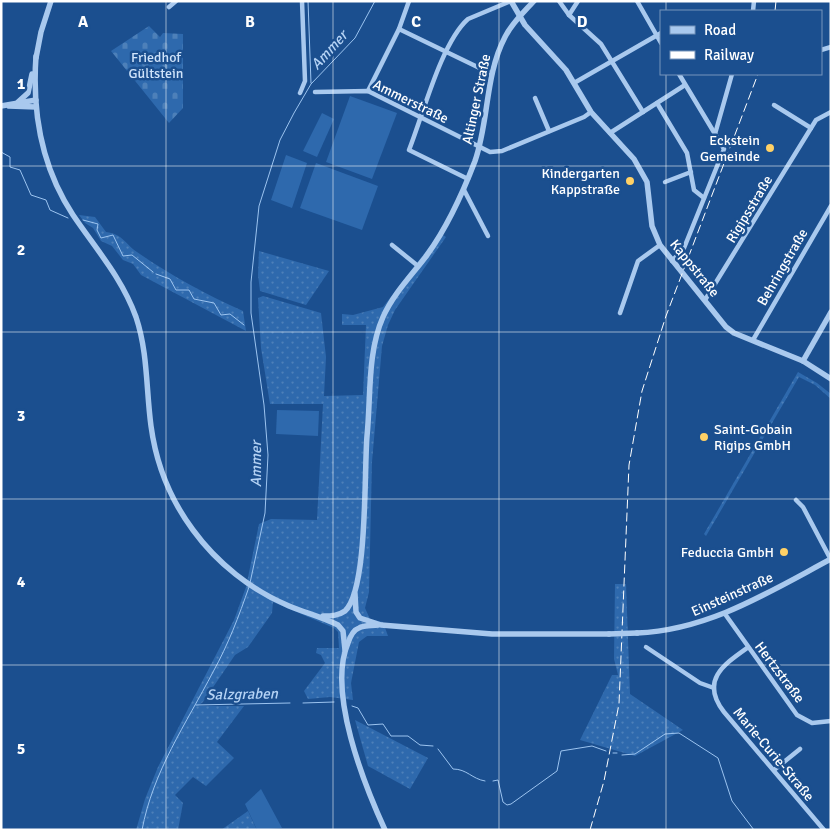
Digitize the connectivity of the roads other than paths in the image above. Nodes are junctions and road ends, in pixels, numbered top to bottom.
1 (51, 1) edge
2 (176, 1) edge
3 (302, 1) edge
4 (409, 1) edge
5 (511, 1) edge
6 (534, 1) edge
7 (559, 1) edge
8 (578, 1) edge
9 (637, 1) edge
10 (169, 7) dead end
11 (569, 15) junction
12 (520, 18) junction
13 (399, 29) junction
14 (658, 33) edge
15 (445, 52) junction
16 (36, 56) junction
17 (612, 60) junction
18 (492, 74) junction
19 (680, 75) edge
20 (732, 75) edge
21 (574, 83) junction
22 (685, 85) junction
23 (368, 91) junction
24 (315, 92) dead end
25 (300, 93) dead end
26 (535, 98) dead end
27 (36, 100) junction
28 (18, 102) junction
29 (657, 103) junction
30 (774, 105) dead end
31 (3, 106) edge
32 (36, 108) junction
33 (591, 112) junction
34 (643, 112) junction
35 (831, 112) edge
36 (422, 118) junction
37 (811, 128) junction
38 (549, 131) junction
39 (610, 133) junction
40 (716, 134) junction
41 (479, 147) junction
42 (691, 172) junction
43 (468, 179) junction
44 (665, 182) dead end
45 (464, 190) junction
46 (704, 198) junction
47 (831, 206) edge
48 (488, 236) dead end
49 (660, 245) junction
50 (392, 246) dead end
51 (672, 261) junction
52 (418, 266) junction
53 (704, 300) junction
54 (620, 312) dead end
55 (831, 312) edge
56 (753, 340) junction
57 (802, 361) junction
58 (831, 379) edge
59 (796, 500) dead end
60 (831, 560) edge
61 (355, 591) junction
62 (345, 610) junction
63 (356, 612) junction
64 (725, 614) junction
65 (340, 615) junction
66 (321, 616) junction
67 (360, 618) junction
68 (338, 625) junction
69 (381, 625) junction
70 (356, 630) junction
71 (343, 631) junction
72 (646, 647) dead end
73 (747, 648) junction
74 (345, 650) junction
75 (714, 688) junction
76 (831, 721) edge
77 (800, 749) dead end
78 (774, 770) junction
79 (385, 830) edge
80 (824, 830) edge

1 - 16 street
2 - 10 street
3 - 25 street
4 - 13 street
5 - 12 street, Kappstraße
5 - 15 street
6 - 12 street, Altinger Straße
7 - 11 street
8 - 11 street
9 - 14 street
11 - 17 street
12 - 18 street, Altinger Straße
12 - 21 street, Kappstraße
13 - 15 street
13 - 23 street
14 - 17 street
15 - 18 street
15 - 36 street
16 - 27 street
16 - 28 street
17 - 21 street
17 - 34 street
18 - 41 street, Altinger Straße
19 - 22 street
20 - 40 street
21 - 33 street, Kappstraße
22 - 29 street
22 - 40 street
23 - 24 street, Ammerstraße
23 - 36 street, Ammerstraße
26 - 38 street
27 - 28 street
27 - 32 street
28 - 31 street
29 - 34 street
29 - 42 street
30 - 37 street
31 - 32 street
32 - 66 street
33 - 38 street, Ammerstraße
33 - 39 street, Kappstraße
34 - 39 street
35 - 37 street, Rigipsstraße
36 - 41 street, Ammerstraße
36 - 43 street
37 - 53 street, Rigipsstraße
38 - 41 street, Ammerstraße
39 - 49 street, Kappstraße
40 - 46 street
41 - 43 street, Altinger Straße
42 - 44 street
42 - 46 street
43 - 45 street, Altinger Straße
45 - 48 street
45 - 52 street, Altinger Straße
46 - 51 street
47 - 56 street, Behringstraße
49 - 51 street, Kappstraße
49 - 54 street
50 - 52 street
51 - 53 street, Kappstraße
52 - 61 street, Altinger Straße
53 - 56 street, Kappstraße
55 - 57 street
56 - 57 street, Kappstraße
57 - 58 street, Kappstraße
59 - 60 street
60 - 64 street, Einsteinstraße
61 - 62 street
61 - 63 street
62 - 63 street
62 - 65 street
63 - 67 street
64 - 69 street, Einsteinstraße, bridge
64 - 73 street, Hertzstraße
65 - 66 street
65 - 68 street
66 - 68 street
67 - 69 street
67 - 70 street
68 - 71 street
69 - 70 street
70 - 71 street
70 - 74 street
71 - 74 street
72 - 75 street
73 - 75 street
73 - 76 street, Hertzstraße
74 - 79 street
75 - 78 street, Marie-Curie-Straße
77 - 78 street
78 - 80 street, Marie-Curie-Straße

